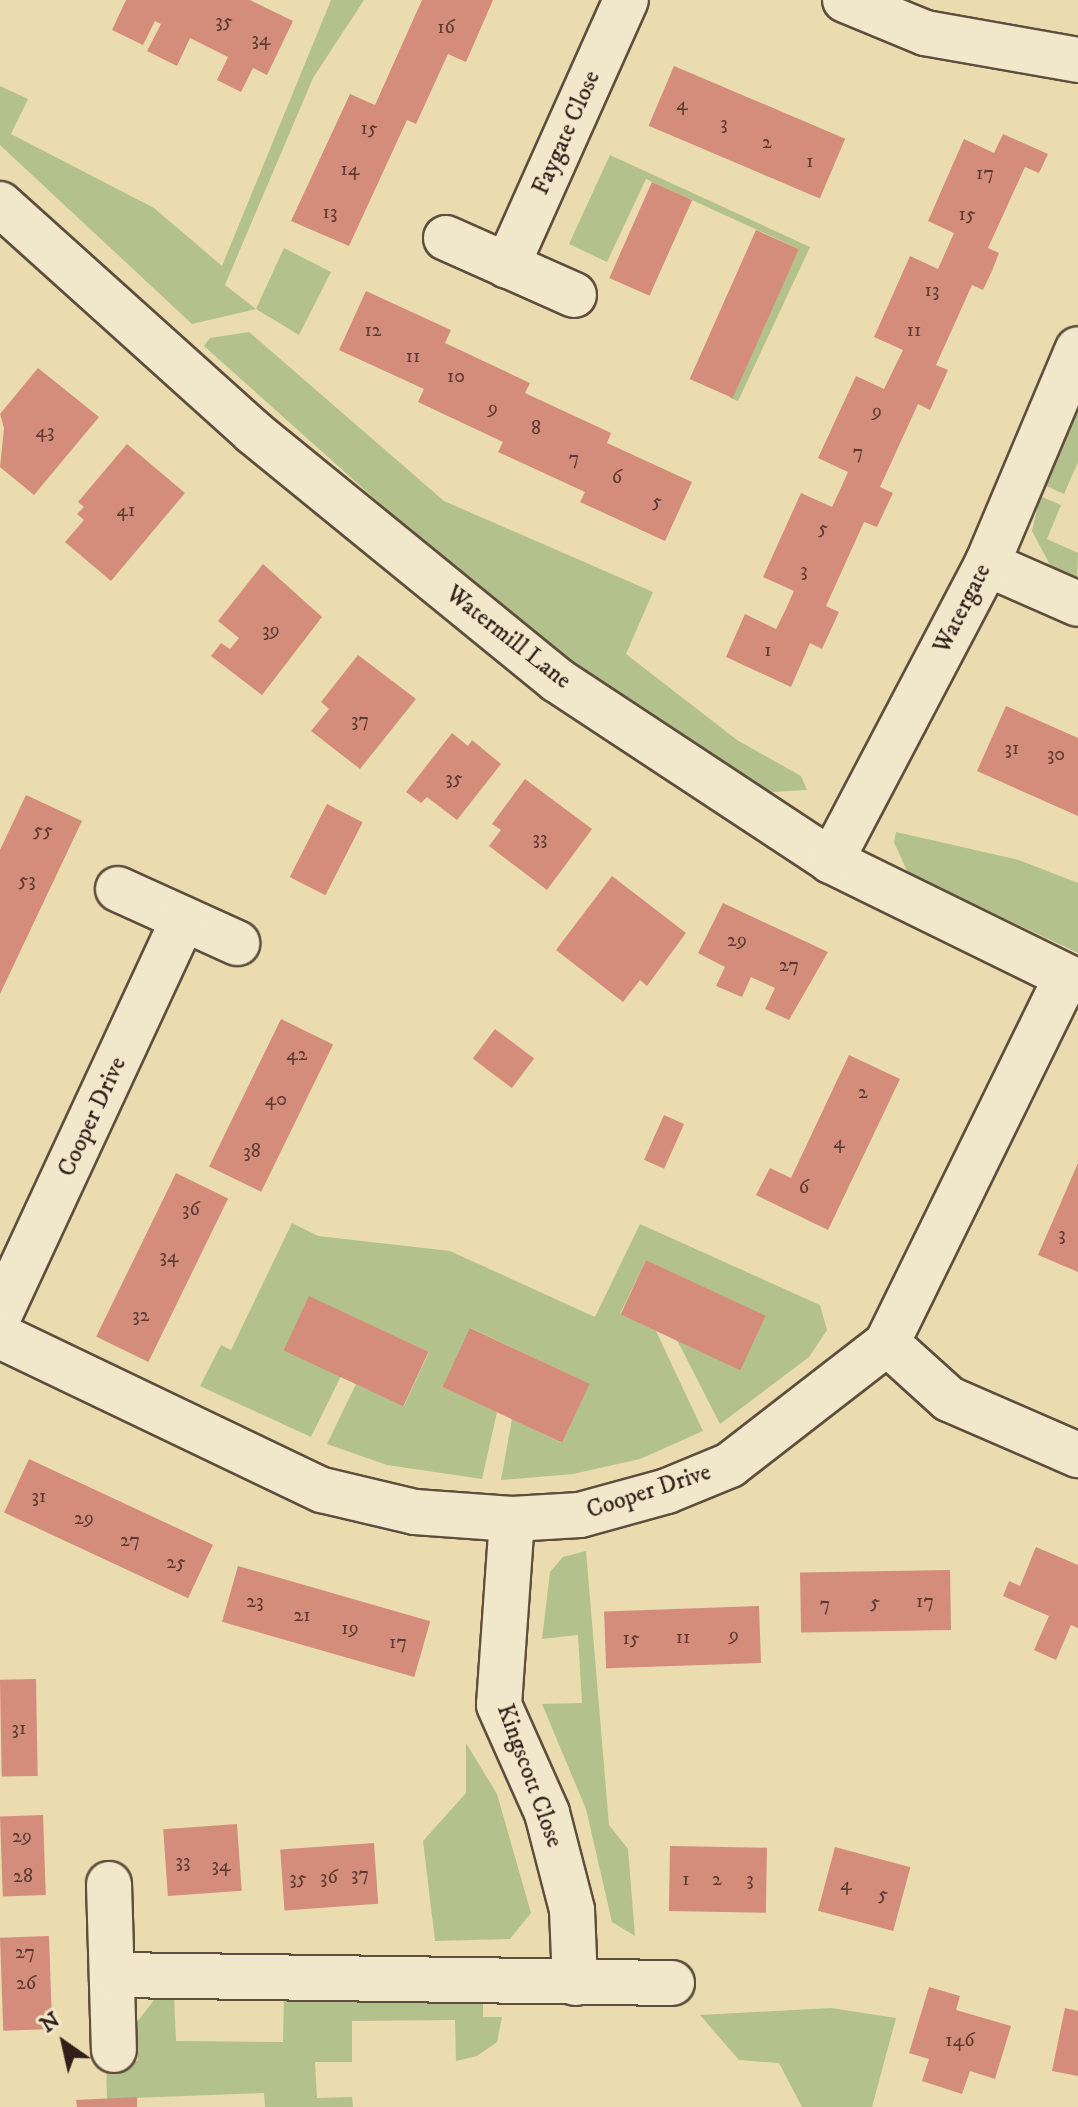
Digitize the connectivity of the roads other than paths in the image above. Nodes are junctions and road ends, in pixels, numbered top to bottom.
1 (626, 0) edge
2 (845, 0) edge
3 (1078, 60) edge
4 (0, 204) edge
5 (446, 238) dead end
6 (507, 266) junction
7 (574, 295) dead end
8 (1078, 349) edge
9 (987, 564) junction
10 (1078, 604) edge
11 (831, 861) junction
12 (118, 889) dead end
13 (183, 919) junction
14 (237, 943) dead end
15 (1072, 980) edge
16 (0, 1314) edge
17 (0, 1336) edge
18 (887, 1343) junction
19 (1078, 1455) edge
20 (512, 1519) junction
21 (109, 1884) dead end
22 (114, 1975) junction
23 (575, 1983) junction
24 (672, 1983) dead end
25 (114, 2050) dead end

1 - 6 street, Faygate Close
2 - 3 street
4 - 11 street, Watermill Lane
5 - 6 street
6 - 7 street
8 - 9 street, Watergate
9 - 10 street
9 - 11 street, Watergate
11 - 15 street, Watermill Lane
12 - 13 street
13 - 14 street
13 - 16 street, Cooper Drive
15 - 18 street, Cooper Drive
17 - 20 street, Cooper Drive
18 - 19 street
18 - 20 street, Cooper Drive
20 - 23 street, Kingscott Close
21 - 22 street
22 - 23 street
22 - 25 street
23 - 24 street

